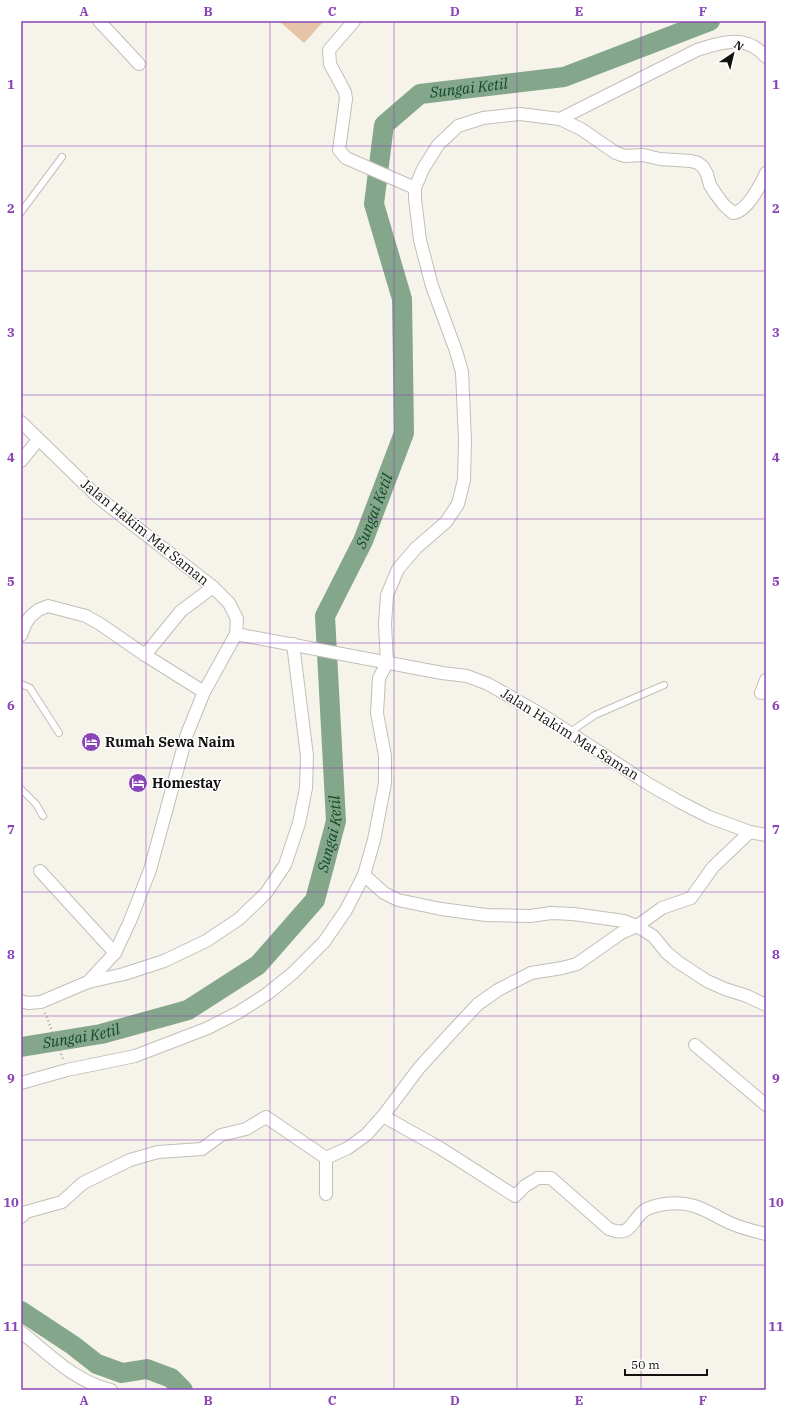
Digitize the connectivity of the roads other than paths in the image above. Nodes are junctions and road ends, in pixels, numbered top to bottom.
1 (99, 21) edge
2 (347, 23) edge
3 (766, 57) edge
4 (139, 64) dead end
5 (560, 119) junction
6 (62, 157) dead end
7 (766, 173) edge
8 (409, 186) junction
9 (21, 212) edge
10 (21, 422) edge
11 (38, 440) junction
12 (21, 460) edge
13 (213, 587) junction
14 (21, 634) edge
15 (236, 634) junction
16 (293, 644) junction
17 (145, 655) junction
18 (387, 662) junction
19 (766, 680) edge
20 (21, 684) edge
21 (664, 685) dead end
22 (204, 692) junction
23 (761, 693) dead end
24 (570, 732) junction
25 (59, 733) dead end
26 (21, 789) edge
27 (43, 816) dead end
28 (750, 832) junction
29 (766, 835) edge
30 (40, 871) dead end
31 (364, 875) junction
32 (637, 926) junction
33 (115, 953) junction
34 (88, 982) junction
35 (21, 1001) edge
36 (766, 1006) edge
37 (695, 1045) dead end
38 (21, 1083) edge
39 (766, 1105) edge
40 (383, 1116) junction
41 (326, 1158) junction
42 (326, 1194) dead end
43 (21, 1216) edge
44 (766, 1234) edge
45 (21, 1332) edge
46 (111, 1390) edge

1 - 4 street
2 - 8 street
3 - 5 street
5 - 7 street
5 - 8 street
6 - 9 lane
8 - 18 street
10 - 11 street, Jalan Hakim Mat Saman
11 - 12 street
11 - 13 street, Jalan Hakim Mat Saman
13 - 15 street, Jalan Hakim Mat Saman
13 - 17 street
14 - 17 street
15 - 16 street, Jalan Hakim Mat Saman
15 - 22 street
16 - 18 street, Jalan Hakim Mat Saman
16 - 34 street
17 - 22 street
18 - 24 street, Jalan Hakim Mat Saman
18 - 31 street
19 - 23 street
20 - 25 lane
21 - 24 lane
22 - 33 street
24 - 28 street, Jalan Hakim Mat Saman
26 - 27 lane
28 - 29 street, Jalan Hakim Mat Saman
28 - 32 street
30 - 33 street
31 - 32 street
31 - 38 street
32 - 36 street
32 - 40 street
33 - 34 street
34 - 35 street
37 - 39 street
40 - 41 street
40 - 44 street
41 - 42 street
41 - 43 street
45 - 46 street

